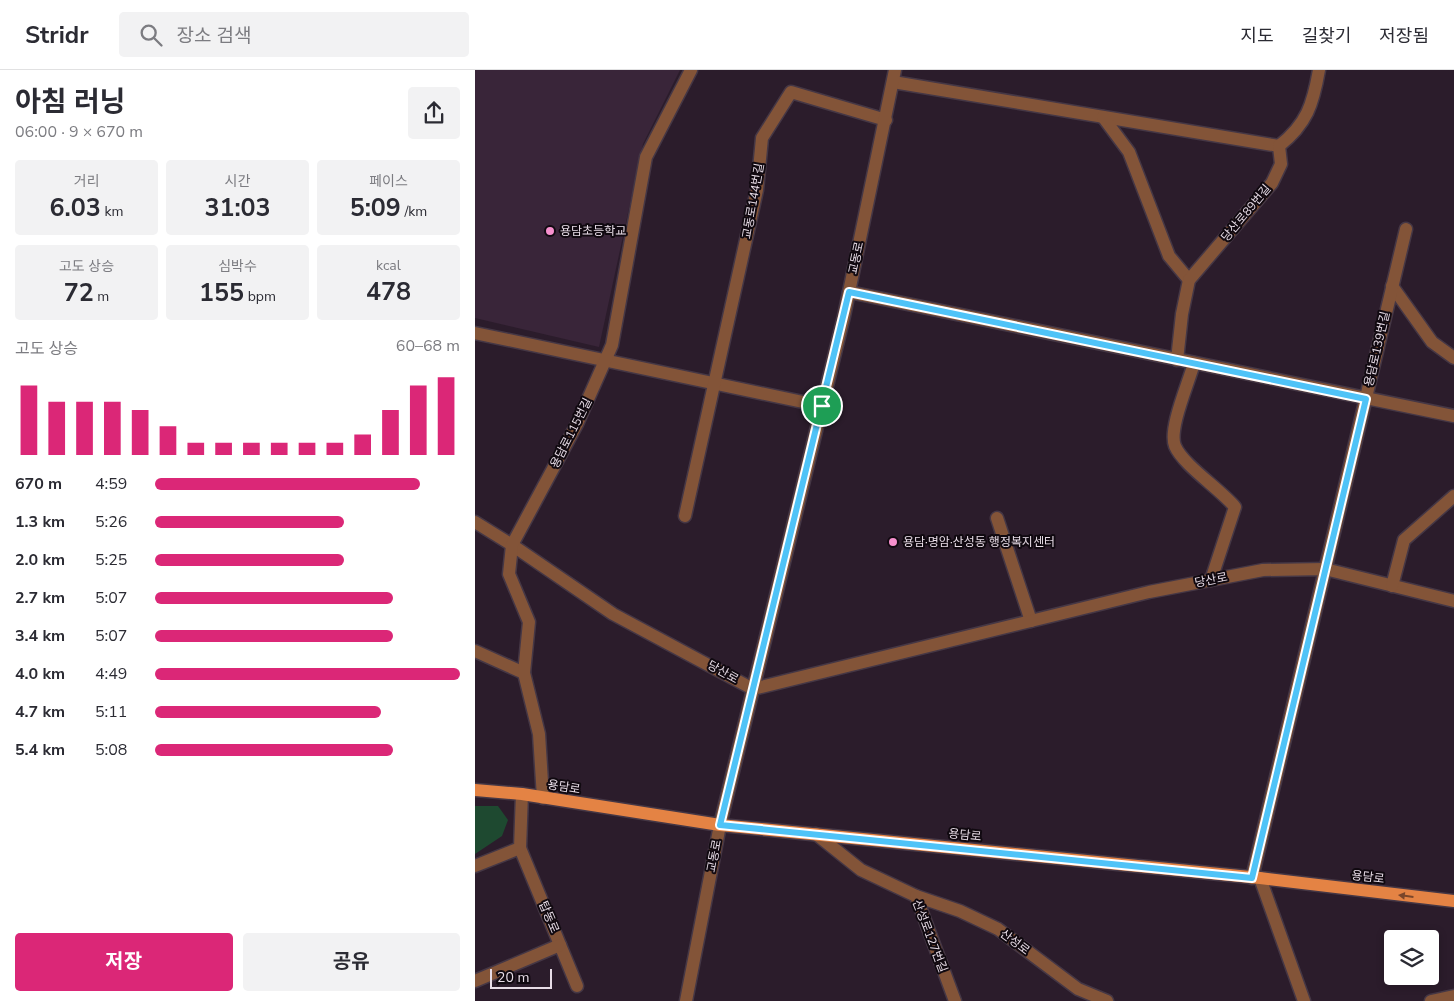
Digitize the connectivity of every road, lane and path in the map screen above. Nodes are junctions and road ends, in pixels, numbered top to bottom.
1 (691, 70) edge
2 (1319, 70) edge
3 (894, 76) edge
4 (1103, 117) junction
5 (886, 120) junction
6 (1279, 146) junction
7 (1406, 229) dead end
8 (1189, 280) junction
9 (1392, 286) junction
10 (849, 292) junction
11 (475, 333) edge
12 (1454, 358) edge
13 (1177, 360) junction
14 (605, 361) junction
15 (1194, 364) junction
16 (713, 383) junction
17 (1366, 399) junction
18 (822, 406) junction
19 (1454, 416) edge
20 (1454, 496) edge
21 (685, 516) dead end
22 (997, 518) dead end
23 (475, 522) edge
24 (512, 544) junction
25 (1325, 569) junction
26 (1211, 580) junction
27 (1392, 586) junction
28 (1454, 601) edge
29 (1031, 621) junction
30 (475, 651) edge
31 (524, 673) junction
32 (753, 689) junction
33 (475, 790) edge
34 (522, 794) junction
35 (543, 798) junction
36 (720, 825) junction
37 (816, 834) junction
38 (520, 848) junction
39 (475, 866) edge
40 (1256, 878) junction
41 (916, 896) junction
42 (1454, 902) edge
43 (560, 945) junction
44 (475, 982) edge
45 (577, 986) dead end
46 (1454, 996) edge
47 (686, 1001) edge
48 (955, 1001) edge
49 (1107, 1001) edge
50 (1305, 1001) edge
51 (1431, 1001) edge

1 - 14 street, 용담로115번길
2 - 6 street
3 - 4 street
3 - 5 street, 교동로
4 - 6 street
4 - 8 street
5 - 10 street, 교동로
5 - 16 street, 교동로144번길
6 - 8 street, 당산로89번길
7 - 9 street, 용담로139번길
8 - 13 street, 당산로89번길
9 - 12 street
9 - 17 street, 용담로139번길
10 - 13 street
10 - 18 street, 교동로
11 - 14 street
13 - 15 street
14 - 16 street
14 - 24 street, 용담로115번길
15 - 17 street
15 - 26 street
16 - 18 street
16 - 21 street, 교동로144번길
17 - 19 street
17 - 25 street, 용담로139번길
18 - 32 street, 교동로
20 - 27 street
22 - 29 street
23 - 24 street, 당산로
24 - 31 street, 용담로115번길
24 - 32 street, 당산로
25 - 26 street, 당산로
25 - 27 street, 당산로
25 - 40 street, 용담로139번길
26 - 29 street, 당산로
27 - 28 street, 당산로
29 - 32 street, 당산로
30 - 31 street
31 - 35 street, 용담로115번길
32 - 36 street, 교동로
33 - 34 main road, 용담로
34 - 35 main road, 용담로
34 - 38 street, 탑동로
35 - 36 main road, 용담로
36 - 37 main road, 용담로
36 - 47 street, 교동로
37 - 40 main road, 용담로
37 - 41 street, 산성로127번길
38 - 39 street
38 - 43 street, 탑동로
42 -> 40 main road, 용담로
40 - 50 street
41 - 48 street, 산성로127번길
41 - 49 street, 산성로
43 - 44 street
43 - 45 street, 탑동로
46 - 51 street

